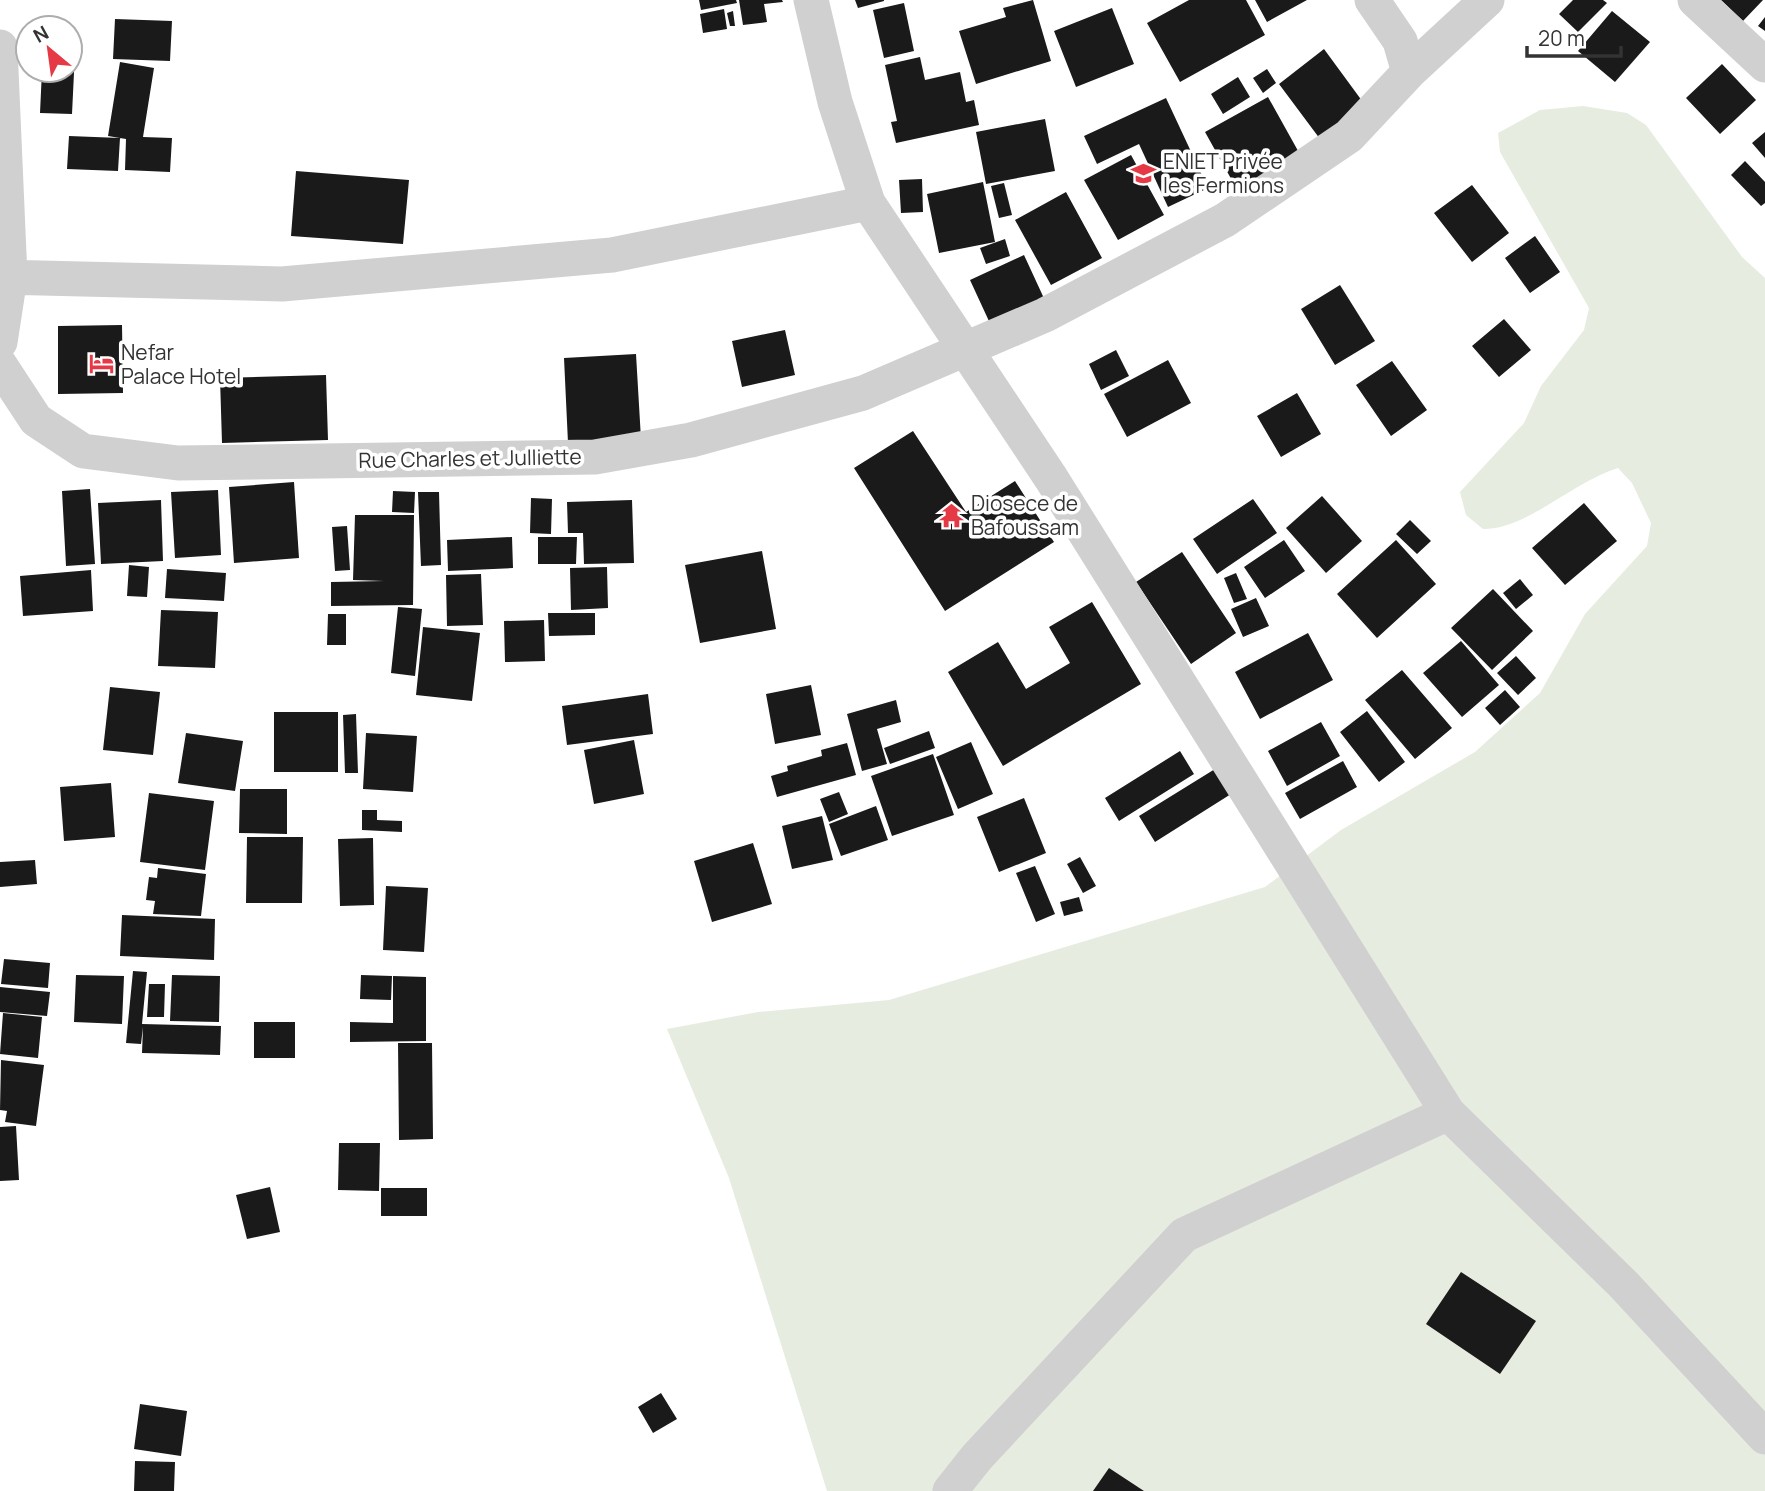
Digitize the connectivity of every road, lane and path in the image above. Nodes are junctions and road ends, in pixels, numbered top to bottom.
1 (811, 0) edge
2 (1372, 0) edge
3 (1487, 0) edge
4 (1695, 0) edge
5 (0, 47) edge
6 (1765, 65) edge
7 (1409, 72) junction
8 (868, 203) junction
9 (5, 277) edge
10 (0, 342) edge
11 (965, 351) junction
12 (0, 365) edge
13 (1448, 1113) junction
14 (1765, 1437) edge
15 (950, 1491) edge

1 - 8 street
2 - 7 street
3 - 7 street, Rue Charles et Julliette
4 - 6 street
5 - 9 street
7 - 11 street, Rue Charles et Julliette
8 - 9 street
8 - 11 street
9 - 10 street
11 - 12 street, Rue Charles et Julliette
11 - 13 street
13 - 14 street
13 - 15 street

